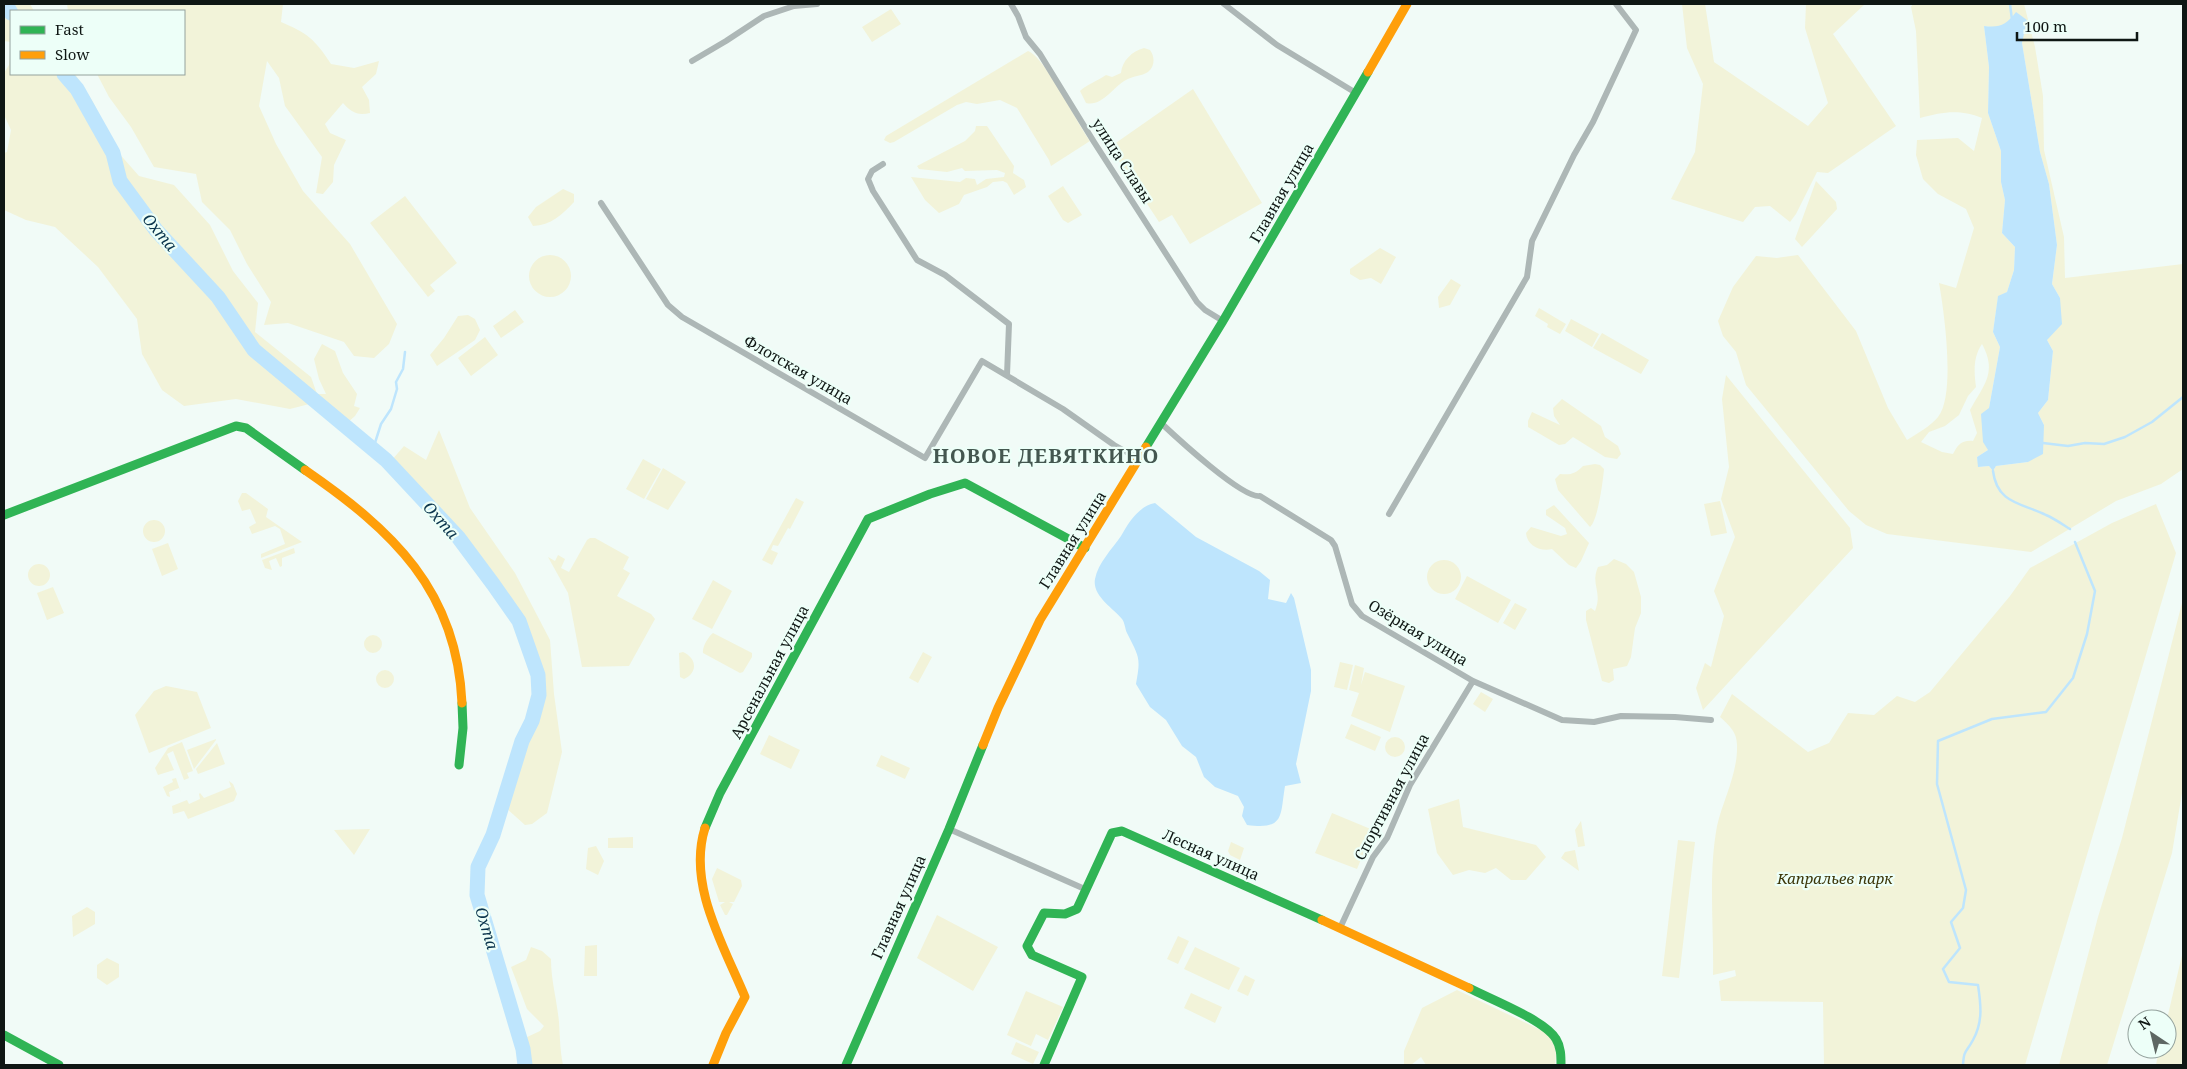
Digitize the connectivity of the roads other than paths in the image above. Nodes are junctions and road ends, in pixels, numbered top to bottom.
1 (817, 4) edge
2 (1011, 4) edge
3 (1224, 4) edge
4 (1407, 4) edge
5 (1616, 4) edge
6 (692, 61) dead end
7 (1356, 93) junction
8 (883, 164) dead end
9 (600, 203) dead end
10 (1223, 321) junction
11 (1007, 375) junction
12 (1161, 423) junction
13 (1139, 459) junction
14 (1389, 514) dead end
15 (4, 515) edge
16 (1085, 548) junction
17 (1473, 680) junction
18 (1711, 720) dead end
19 (459, 765) dead end
20 (949, 828) junction
21 (1087, 890) junction
22 (1340, 928) junction
23 (4, 1035) edge
24 (60, 1065) edge
25 (713, 1065) edge
26 (846, 1065) edge
27 (1044, 1065) edge
28 (1561, 1065) edge

1 - 6 street
2 - 10 street, улица Славы
3 - 7 street
4 - 7 street, Главная улица
5 - 14 street
7 - 10 street, Главная улица
8 - 11 street
9 - 11 street, Флотская улица
10 - 12 street, Главная улица
11 - 13 street
12 - 13 street, Главная улица
12 - 17 street, Озёрная улица
13 - 16 street, Главная улица
15 - 19 street
16 - 20 street, Главная улица
16 - 25 street, Арсенальная улица
17 - 18 street, Озёрная улица
17 - 22 street, Спортивная улица
20 - 21 street
20 - 26 street, Главная улица
21 - 22 street, Лесная улица
21 - 27 street, Лесная улица
22 - 28 street, Лесная улица
23 - 24 street

